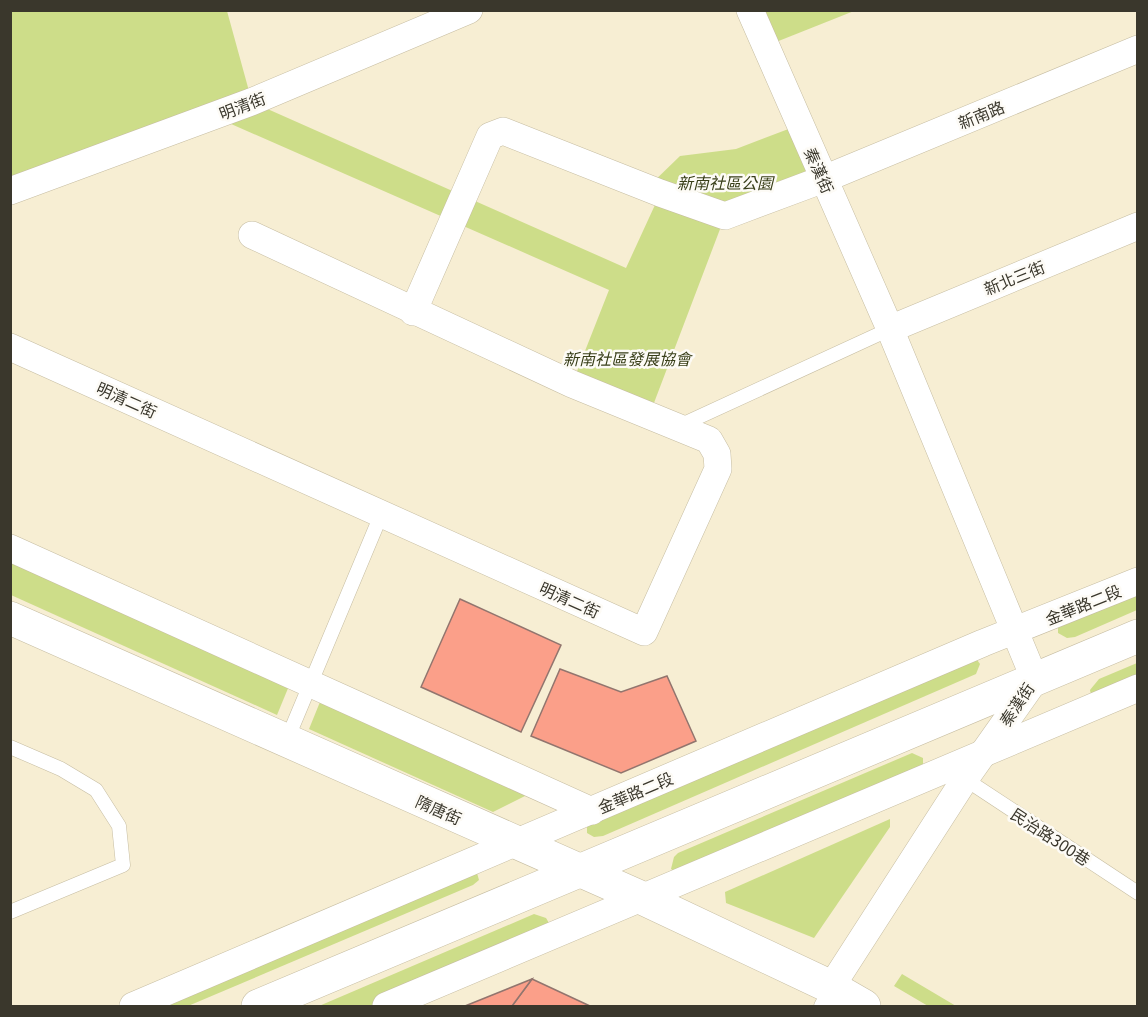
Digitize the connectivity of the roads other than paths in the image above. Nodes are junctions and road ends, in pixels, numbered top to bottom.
1 (469, 10) edge
2 (750, 10) edge
3 (1137, 49) edge
4 (824, 178) junction
5 (10, 191) edge
6 (1137, 226) edge
7 (252, 235) dead end
8 (413, 312) junction
9 (890, 329) junction
10 (10, 346) edge
11 (677, 427) junction
12 (381, 515) junction
13 (10, 548) edge
14 (1137, 581) edge
15 (10, 618) edge
16 (1016, 630) junction
17 (1137, 636) edge
18 (1035, 680) junction
19 (311, 682) junction
20 (1137, 688) edge
21 (286, 742) junction
22 (10, 747) edge
23 (982, 753) junction
24 (965, 778) junction
25 (592, 810) junction
26 (518, 843) junction
27 (580, 871) junction
28 (1137, 893) edge
29 (640, 897) junction
30 (10, 912) edge
31 (826, 997) edge
32 (133, 1006) edge
33 (258, 1006) edge
34 (386, 1006) edge
35 (864, 1006) edge

1 - 5 street, 明清街
2 - 4 street, 秦漢街
3 - 4 street, 新南路
4 - 8 street
4 - 9 street, 秦漢街
6 - 9 street, 新北三街
7 - 8 street, 明清二街
8 - 11 street, 明清二街
9 - 11 lane
9 - 16 street, 秦漢街
10 - 12 street, 明清二街
11 - 12 street, 明清二街
12 - 19 lane
13 - 19 street
14 - 16 street, 金華路二段
15 - 21 street, 隋唐街
16 - 18 street, 秦漢街
16 - 25 street, 金華路二段
17 - 18 street
18 - 23 street, 秦漢街
18 - 27 street
19 - 21 lane
19 - 25 street
20 - 23 street
21 - 26 street, 隋唐街
22 - 30 lane
23 - 24 street, 秦漢街
23 - 29 street
24 - 28 lane, 民治路300巷
24 - 31 street, 秦漢街
25 - 26 street, 金華路二段
26 - 27 street, 隋唐街
26 - 32 street, 金華路二段
27 - 29 street, 隋唐街
27 - 33 street
29 - 31 street, 隋唐街
29 - 34 street
31 - 35 street, 隋唐街

